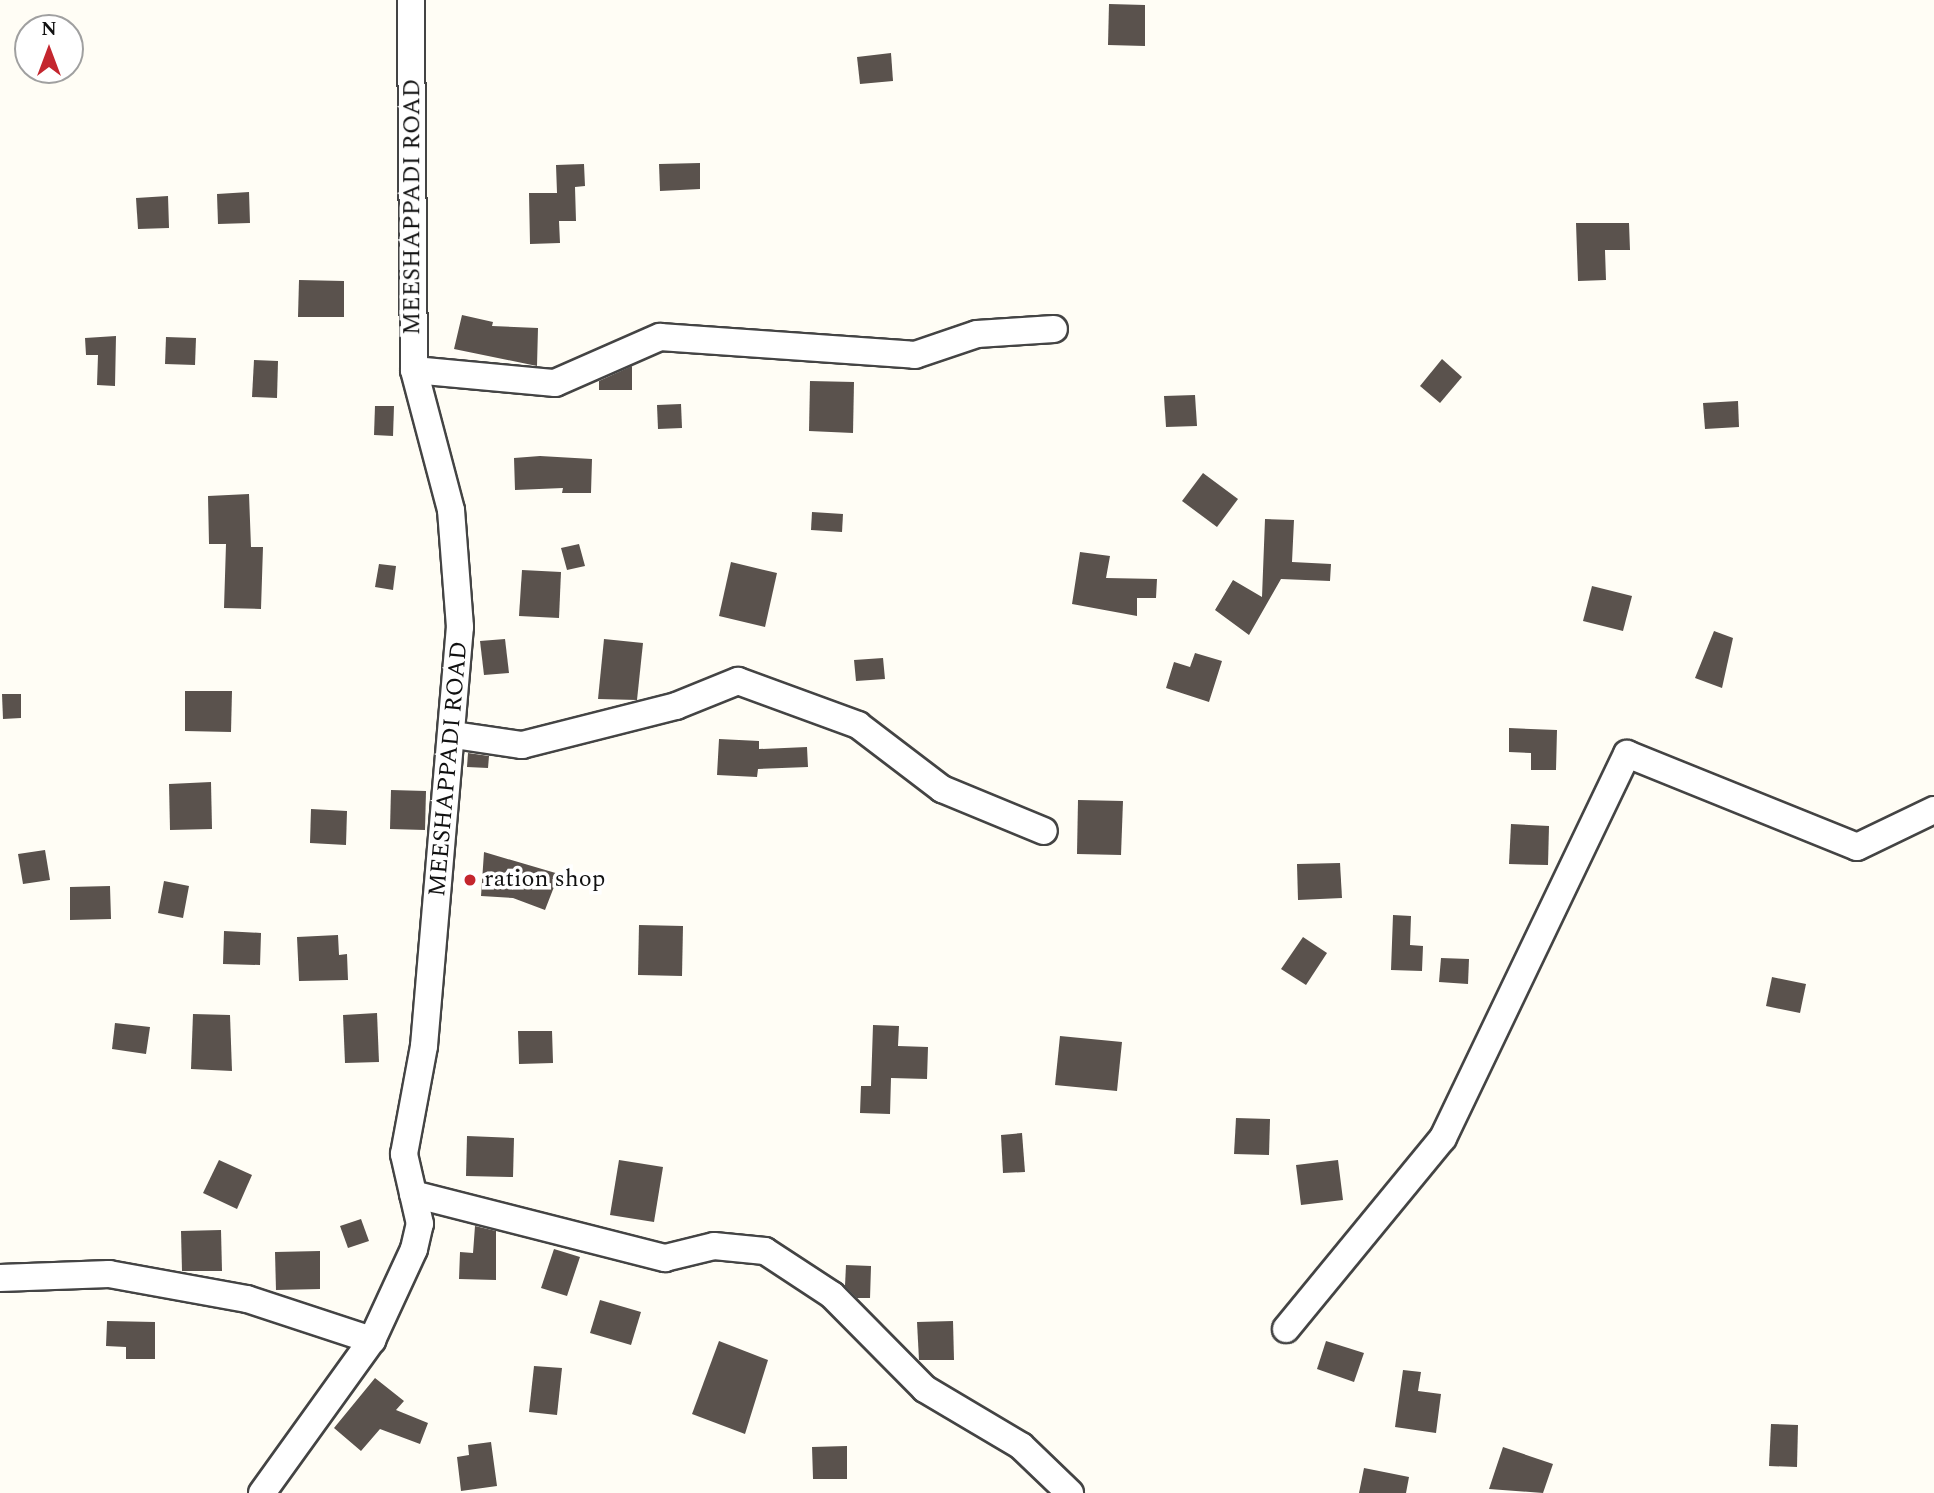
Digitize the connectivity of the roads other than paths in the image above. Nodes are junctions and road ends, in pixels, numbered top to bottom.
1 (411, 0) edge
2 (1054, 329) dead end
3 (414, 370) junction
4 (454, 735) junction
5 (1934, 810) edge
6 (1044, 831) dead end
7 (413, 1194) junction
8 (0, 1278) edge
9 (1286, 1329) dead end
10 (372, 1340) junction
11 (262, 1493) edge
12 (1070, 1493) edge

1 - 3 street, MEESHAPPADI ROAD
2 - 3 street
3 - 4 street, MEESHAPPADI ROAD
4 - 6 street
4 - 7 street, MEESHAPPADI ROAD
5 - 9 street
7 - 10 street, MEESHAPPADI ROAD
7 - 12 street
8 - 10 street
10 - 11 street, MEESHAPPADI ROAD

